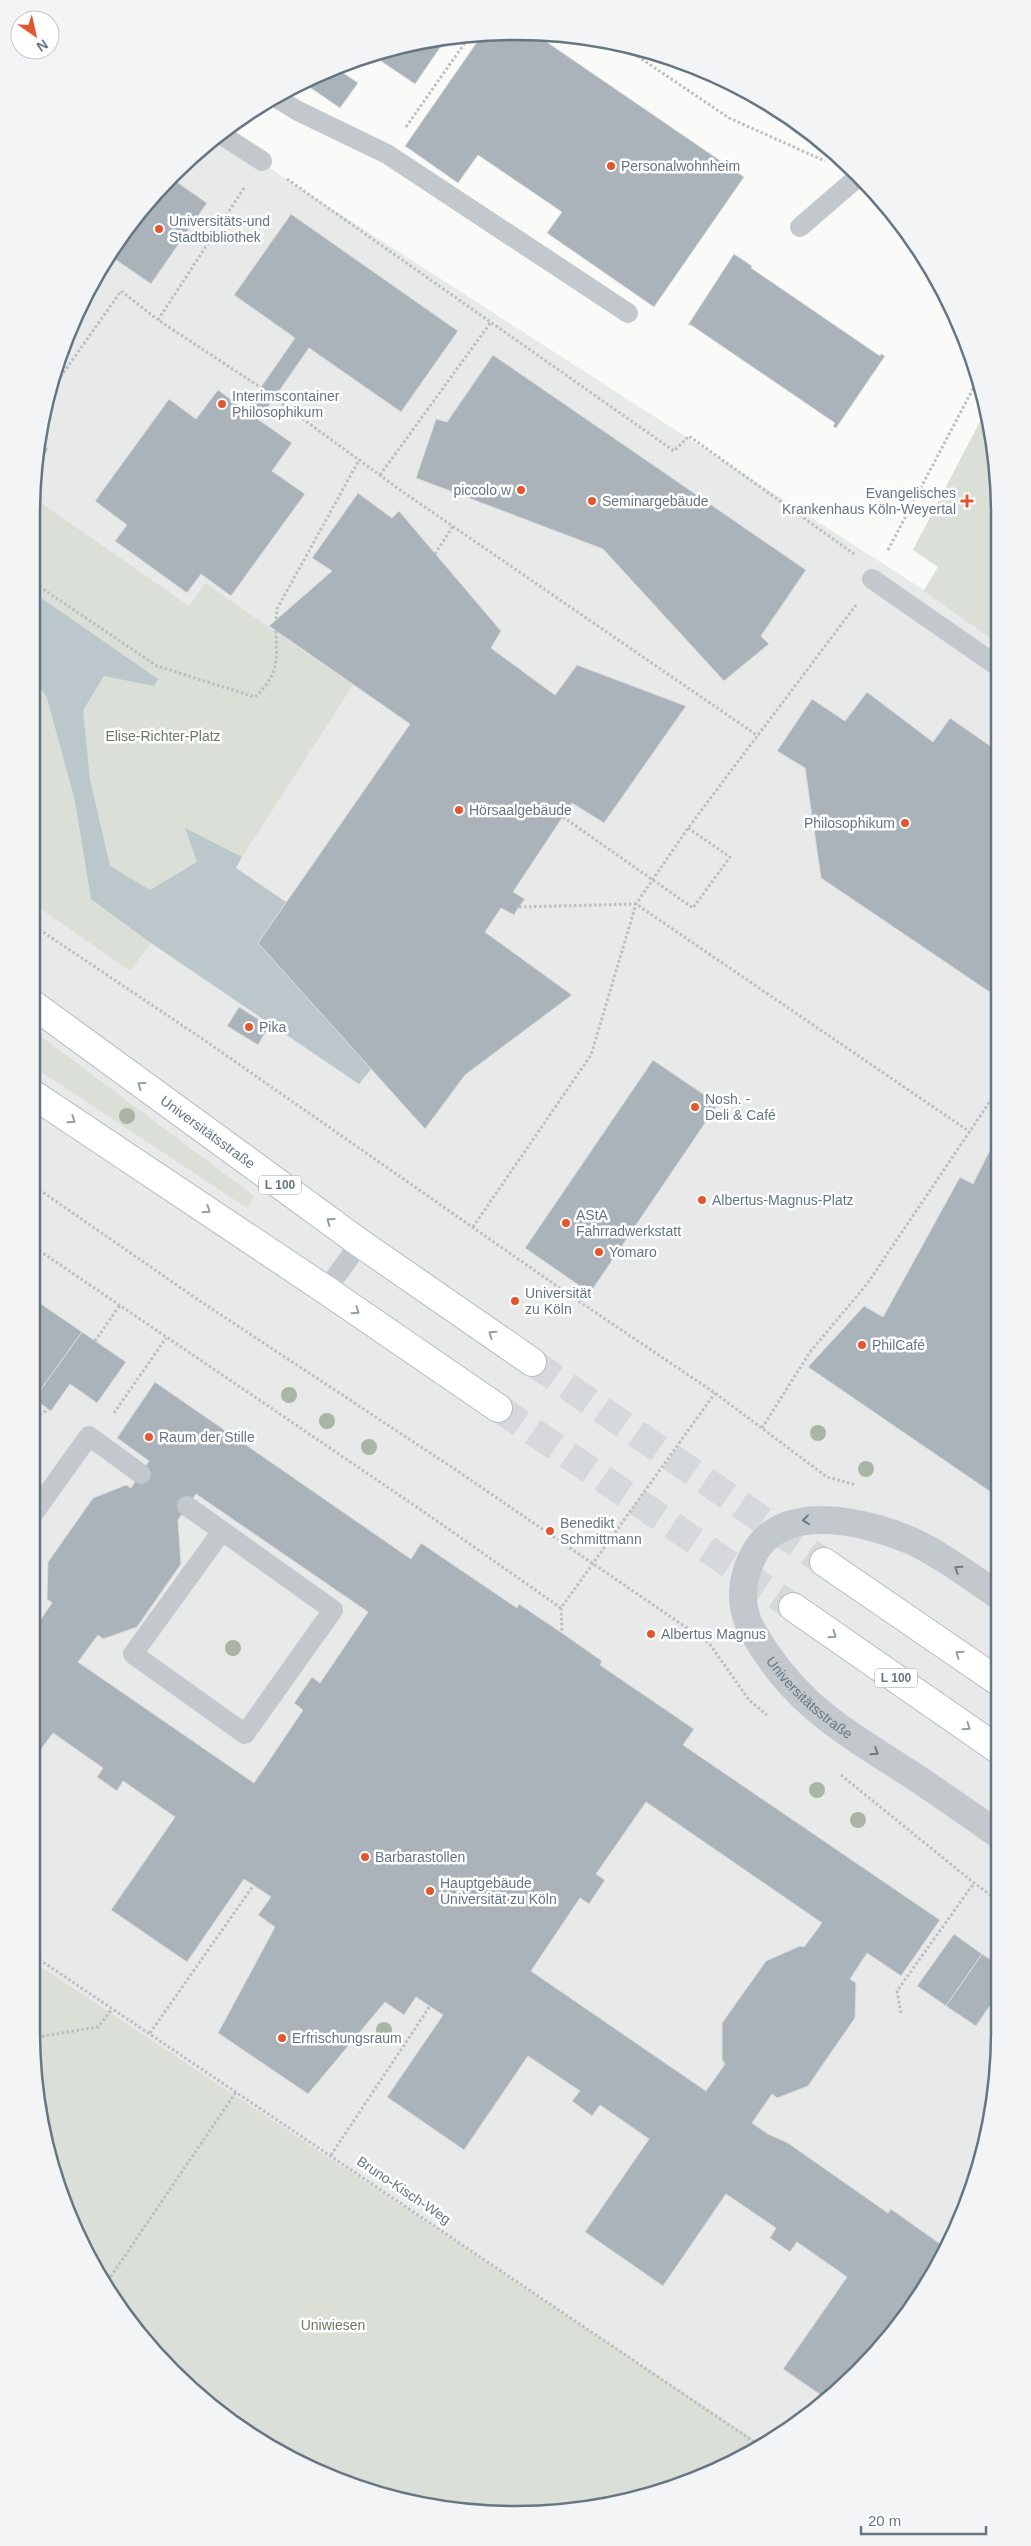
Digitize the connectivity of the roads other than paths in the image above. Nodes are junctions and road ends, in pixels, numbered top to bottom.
1 (282, 102) edge
2 (227, 137) edge
3 (262, 161) road end
4 (854, 181) edge
5 (800, 227) dead end
6 (628, 313) dead end
7 (875, 575) road end
8 (991, 661) edge
9 (40, 1010) edge
10 (40, 1099) edge
11 (360, 1243) junction
12 (326, 1290) junction
13 (532, 1362) tunnel mouth
14 (498, 1408) tunnel mouth
15 (141, 1474) dead end
16 (40, 1504) edge
17 (187, 1506) dead end
18 (222, 1531) junction
19 (824, 1562) tunnel mouth
20 (991, 1591) edge
21 (793, 1607) tunnel mouth
22 (991, 1677) edge
23 (991, 1744) edge
24 (991, 1830) edge

1 - 6 lane
2 - 3 lane
4 - 5 lane
7 - 8 lane
11 -> 9 main road, Universitätsstraße / L 100
10 -> 12 main road
11 - 12 lane
13 -> 11 main road, Universitätsstraße / L 100
12 -> 14 main road
15 - 16 lane
17 - 18 lane
18 - 18 lane
22 -> 19 main road
20 -> 24 street, Universitätsstraße
21 -> 23 main road, L 100

